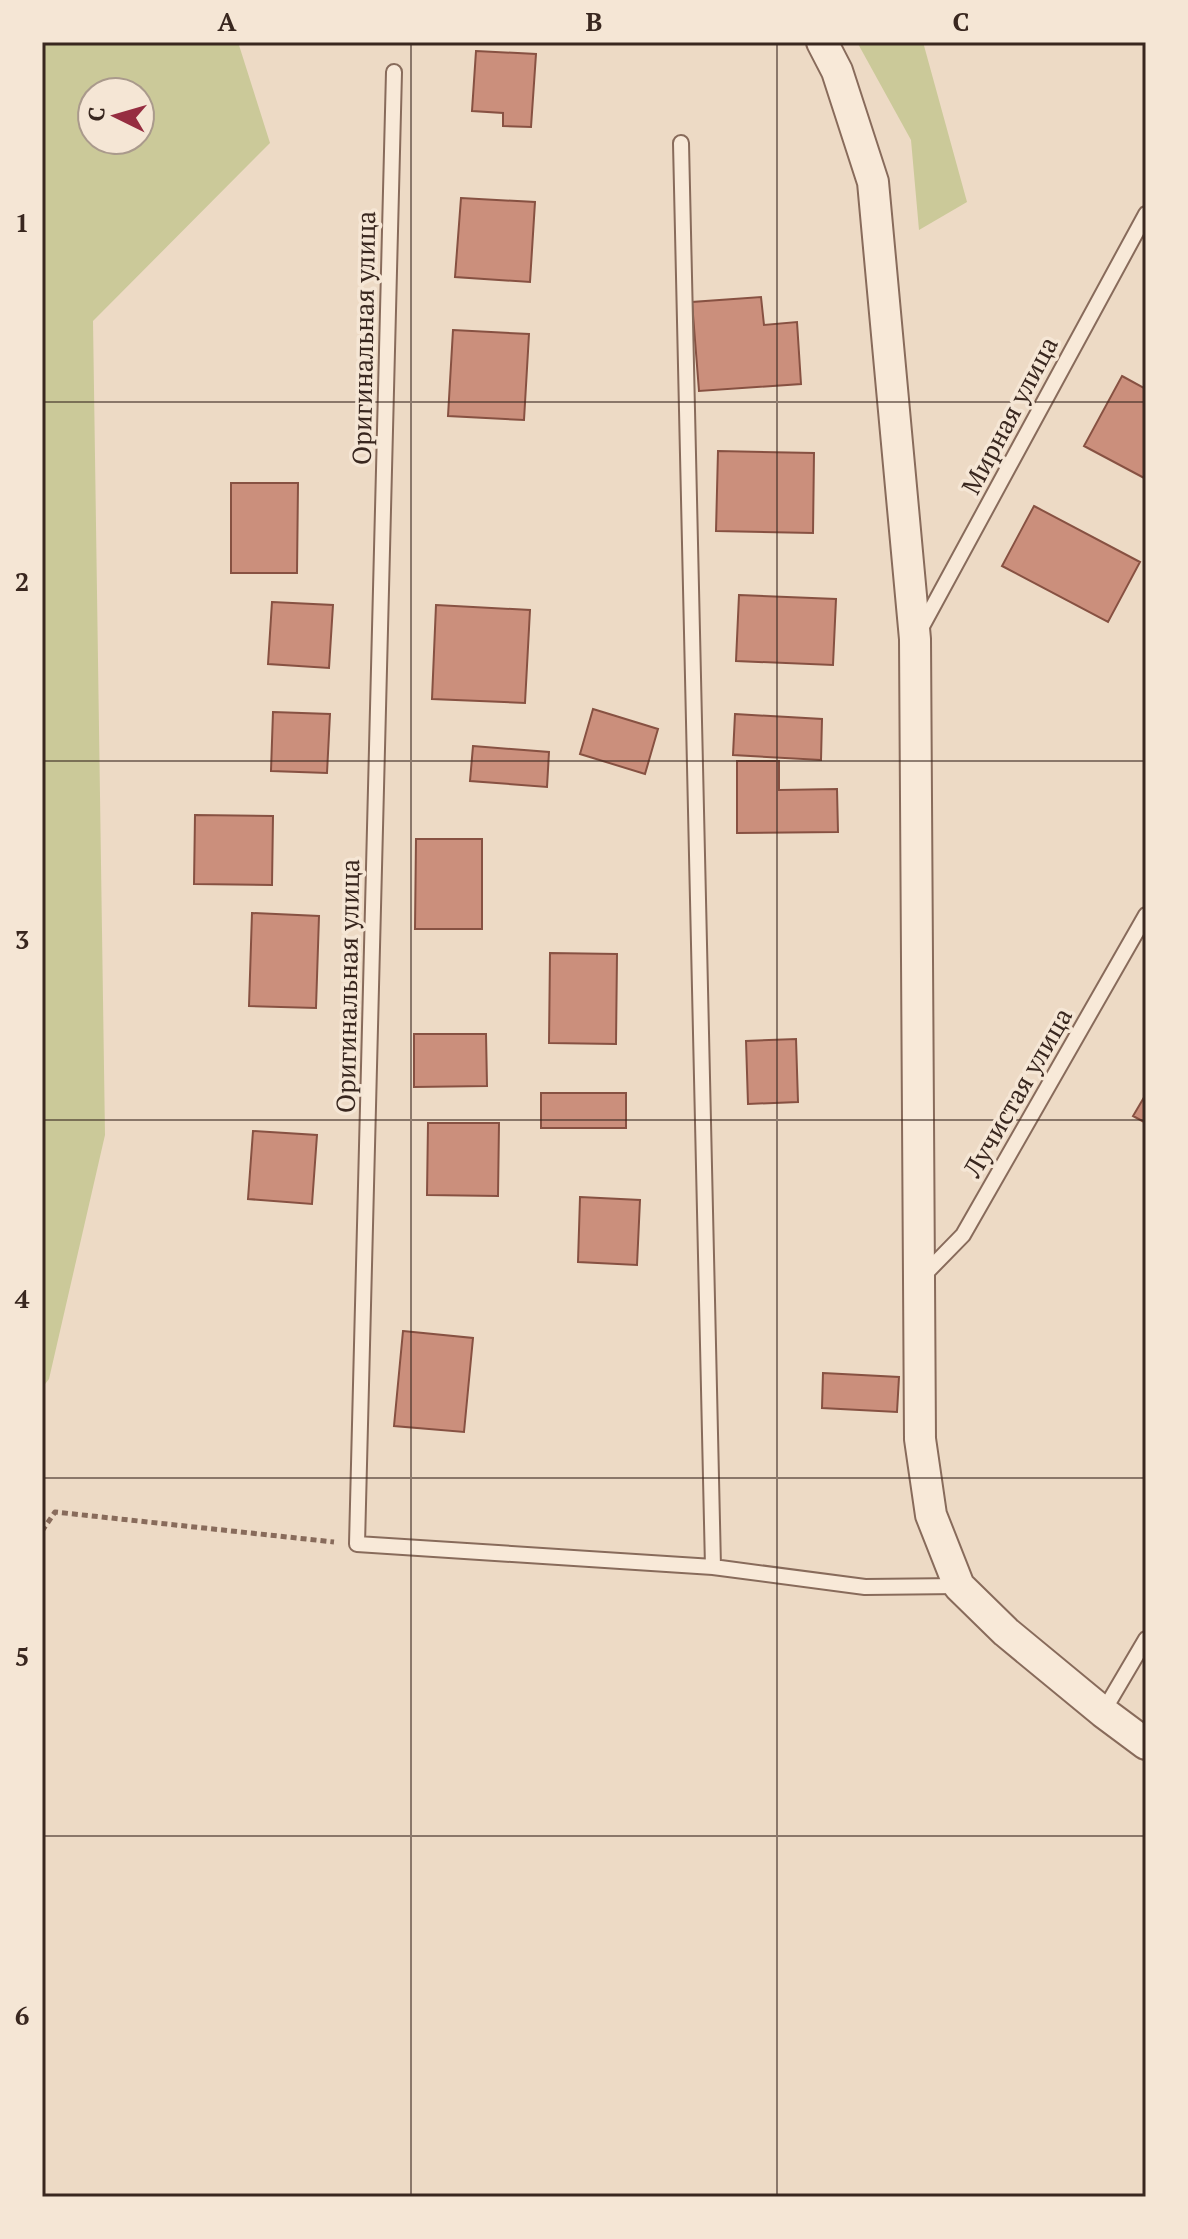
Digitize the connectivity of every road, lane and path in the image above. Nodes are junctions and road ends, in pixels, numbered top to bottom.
1 (822, 42) edge
2 (394, 72) dead end
3 (681, 143) dead end
4 (1146, 214) edge
5 (915, 639) junction
6 (1146, 915) edge
7 (917, 1282) junction
8 (42, 1531) edge
9 (357, 1544) junction
10 (713, 1567) junction
11 (959, 1586) junction
12 (1146, 1639) edge
13 (1103, 1712) junction
14 (1146, 1744) edge

1 - 5 street
2 - 9 lane, Оригинальная улица
3 - 10 lane
4 - 5 lane, Мирная улица
5 - 7 street
6 - 7 lane, Лучистая улица
7 - 11 street
8 - 9 path
9 - 10 lane
10 - 11 lane
11 - 13 street
12 - 13 lane
13 - 14 street

